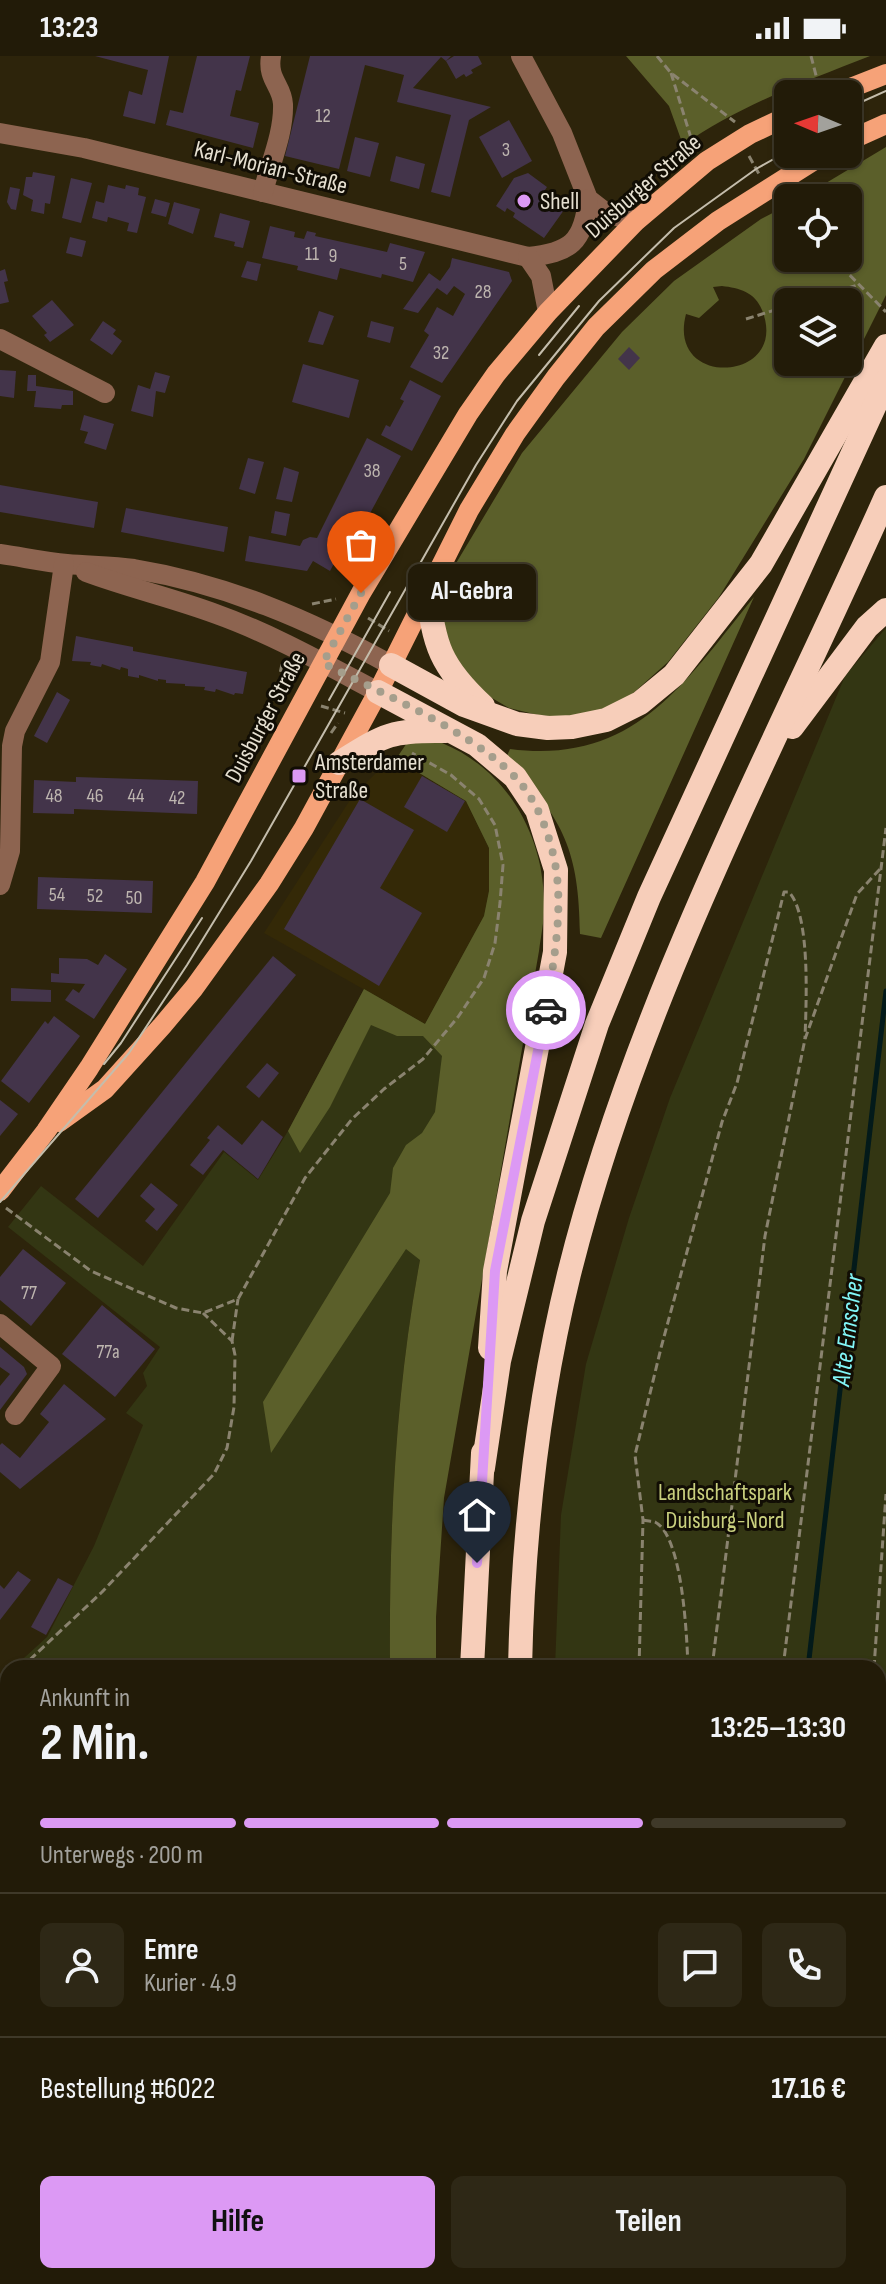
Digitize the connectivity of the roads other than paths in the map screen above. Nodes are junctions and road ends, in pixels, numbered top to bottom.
1 (271, 56) edge
2 (521, 56) edge
3 (886, 74) edge
4 (862, 81) edge
5 (886, 124) edge
6 (774, 126) edge
7 (0, 133) edge
8 (862, 134) edge
9 (802, 168) edge
10 (263, 192) junction
11 (588, 199) junction
12 (636, 221) junction
13 (528, 257) junction
14 (548, 312) junction
15 (0, 339) edge
16 (885, 348) edge
17 (886, 381) edge
18 (105, 393) dead end
19 (886, 497) edge
20 (0, 554) edge
21 (64, 564) junction
22 (428, 589) junction
23 (886, 610) edge
24 (338, 635) junction
25 (323, 663) junction
26 (391, 665) junction
27 (378, 692) junction
28 (494, 716) junction
29 (453, 731) junction
30 (339, 763) junction
31 (757, 774) junction
32 (0, 885) edge
33 (46, 1131) junction
34 (0, 1191) edge
35 (0, 1324) edge
36 (15, 1415) dead end
37 (483, 1468) junction
38 (472, 1660) edge
39 (520, 1660) edge

1 - 10 street
2 - 11 street
3 - 4 main road
5 - 8 main road
6 - 12 main road, Duisburger Straße
7 - 10 street, Karl-Morian-Straße
9 - 22 main road, Duisburger Straße
10 - 13 street, Karl-Morian-Straße
11 - 12 street
11 - 13 street, Karl-Morian-Straße
12 - 14 main road, Duisburger Straße
13 - 14 street
14 - 24 main road, Duisburger Straße
15 - 18 street
16 - 28 highway
17 - 37 highway
19 - 31 highway
20 - 21 street
21 - 24 street
21 - 25 street
21 - 32 street
22 - 26 main road, Duisburger Straße
22 - 28 highway
23 - 31 highway
24 - 25 main road, Duisburger Straße
24 - 26 street
25 - 27 street
25 - 33 main road, Duisburger Straße
26 - 27 main road, Duisburger Straße
26 - 28 highway
27 - 29 highway
27 - 30 main road, Duisburger Straße
29 - 30 highway
29 - 37 highway
30 - 33 main road, Duisburger Straße
31 - 39 highway
33 - 34 main road, Duisburger Straße
35 - 36 street
37 - 38 highway

